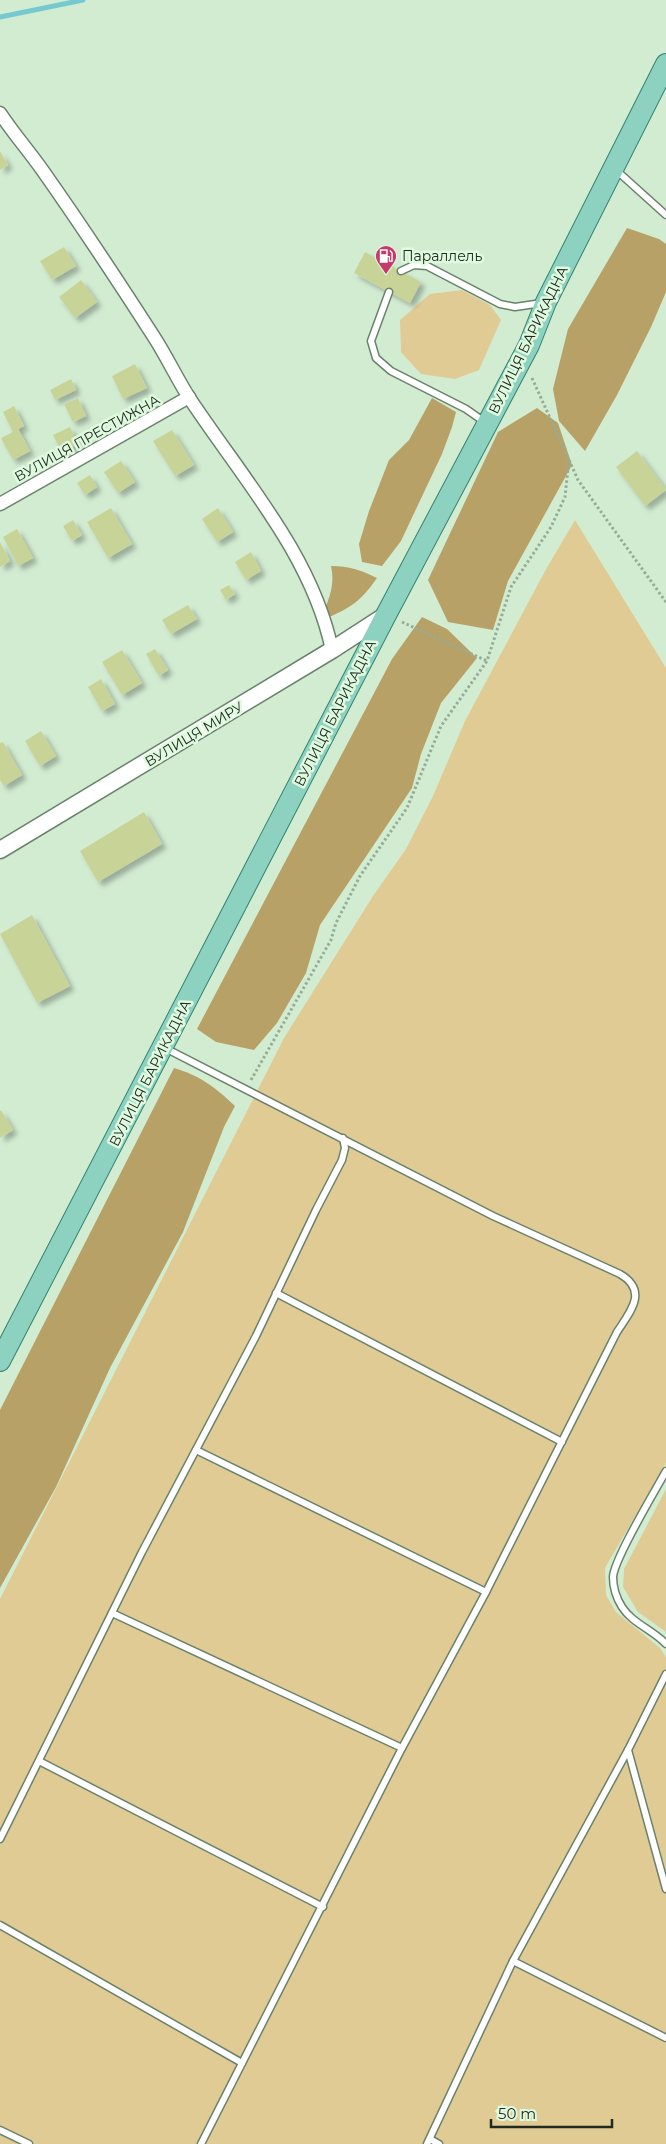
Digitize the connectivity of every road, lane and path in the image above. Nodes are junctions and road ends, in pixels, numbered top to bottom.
1 (666, 64) edge
2 (1, 118) edge
3 (613, 167) junction
4 (666, 215) edge
5 (401, 271) dead end
6 (389, 292) dead end
7 (546, 302) junction
8 (530, 375) dead end
9 (189, 398) junction
10 (487, 423) junction
11 (569, 459) junction
12 (0, 504) edge
13 (666, 602) edge
14 (386, 615) junction
15 (332, 650) junction
16 (488, 661) junction
17 (0, 850) edge
18 (164, 1047) junction
19 (246, 1088) junction
20 (342, 1138) junction
21 (276, 1294) junction
22 (1, 1356) edge
23 (562, 1442) junction
24 (196, 1450) junction
25 (666, 1471) edge
26 (486, 1592) junction
27 (112, 1613) junction
28 (666, 1644) edge
29 (666, 1674) edge
30 (402, 1748) junction
31 (628, 1750) junction
32 (39, 1762) junction
33 (0, 1839) edge
34 (666, 1889) edge
35 (323, 1907) junction
36 (0, 1925) edge
37 (513, 1961) junction
38 (666, 2038) edge
39 (242, 2063) junction
40 (0, 2130) edge
41 (428, 2141) edge
42 (29, 2144) edge
43 (201, 2144) edge
44 (439, 2144) edge

1 - 3 main road, ВУЛИЦЯ БАРИКАДНА
2 - 9 street
3 - 4 lane
3 - 7 main road, ВУЛИЦЯ БАРИКАДНА
5 - 7 lane
6 - 10 lane
7 - 10 main road, ВУЛИЦЯ БАРИКАДНА
8 - 11 path
9 - 12 street, ВУЛИЦЯ ПРЕСТИЖНА
9 - 15 street
10 - 14 main road, ВУЛИЦЯ БАРИКАДНА
11 - 13 path
11 - 16 path
14 - 15 street, ВУЛИЦЯ МИРУ
14 - 16 path
14 - 18 main road, ВУЛИЦЯ БАРИКАДНА
15 - 17 street, ВУЛИЦЯ МИРУ
16 - 19 path
18 - 19 lane
18 - 22 main road, ВУЛИЦЯ БАРИКАДНА
19 - 20 lane
20 - 21 lane
20 - 23 lane
21 - 23 lane
21 - 24 lane
23 - 26 lane
24 - 26 lane
24 - 27 lane
25 - 28 lane
26 - 30 lane
27 - 30 lane
27 - 32 lane
29 - 31 lane
30 - 35 lane
31 - 34 lane
31 - 37 lane
32 - 33 lane
32 - 35 lane
35 - 39 lane
36 - 39 lane
37 - 38 lane
37 - 41 lane
39 - 43 lane
40 - 42 lane
41 - 44 lane

